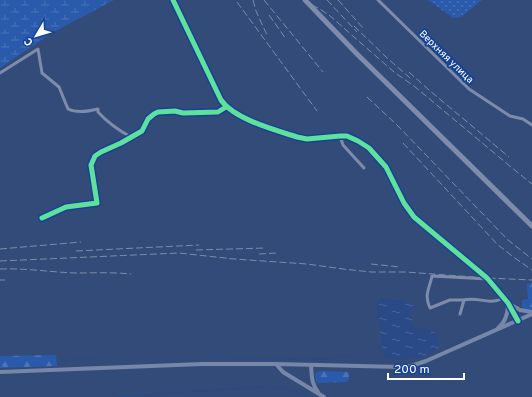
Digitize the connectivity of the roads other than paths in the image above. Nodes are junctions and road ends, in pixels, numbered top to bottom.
1 (173, 0) edge
2 (305, 0) edge
3 (378, 0) edge
4 (0, 73) edge
5 (226, 107) junction
6 (532, 125) edge
7 (340, 136) junction
8 (131, 137) junction
9 (364, 168) dead end
10 (42, 218) dead end
11 (532, 226) edge
12 (488, 279) junction
13 (504, 298) junction
14 (464, 300) junction
15 (508, 303) junction
16 (532, 313) edge
17 (460, 314) dead end
18 (518, 321) junction
19 (495, 330) junction
20 (276, 364) junction
21 (311, 365) junction
22 (0, 372) edge
23 (319, 393) junction
24 (324, 397) edge

1 - 5 main road
2 - 11 highway
3 - 6 street, Верхняя улица
4 - 8 street
5 - 7 main road
5 - 8 street
7 - 9 street
7 - 12 main road
8 - 10 street
12 - 13 main road
12 - 14 street
13 - 14 street
13 - 15 main road
14 - 17 street
15 - 16 main road
15 - 18 main road
15 - 19 main road
16 - 18 main road
18 - 19 main road
19 - 21 main road
20 - 21 main road
20 - 22 main road
20 - 23 main road
21 - 23 main road
23 - 24 main road

